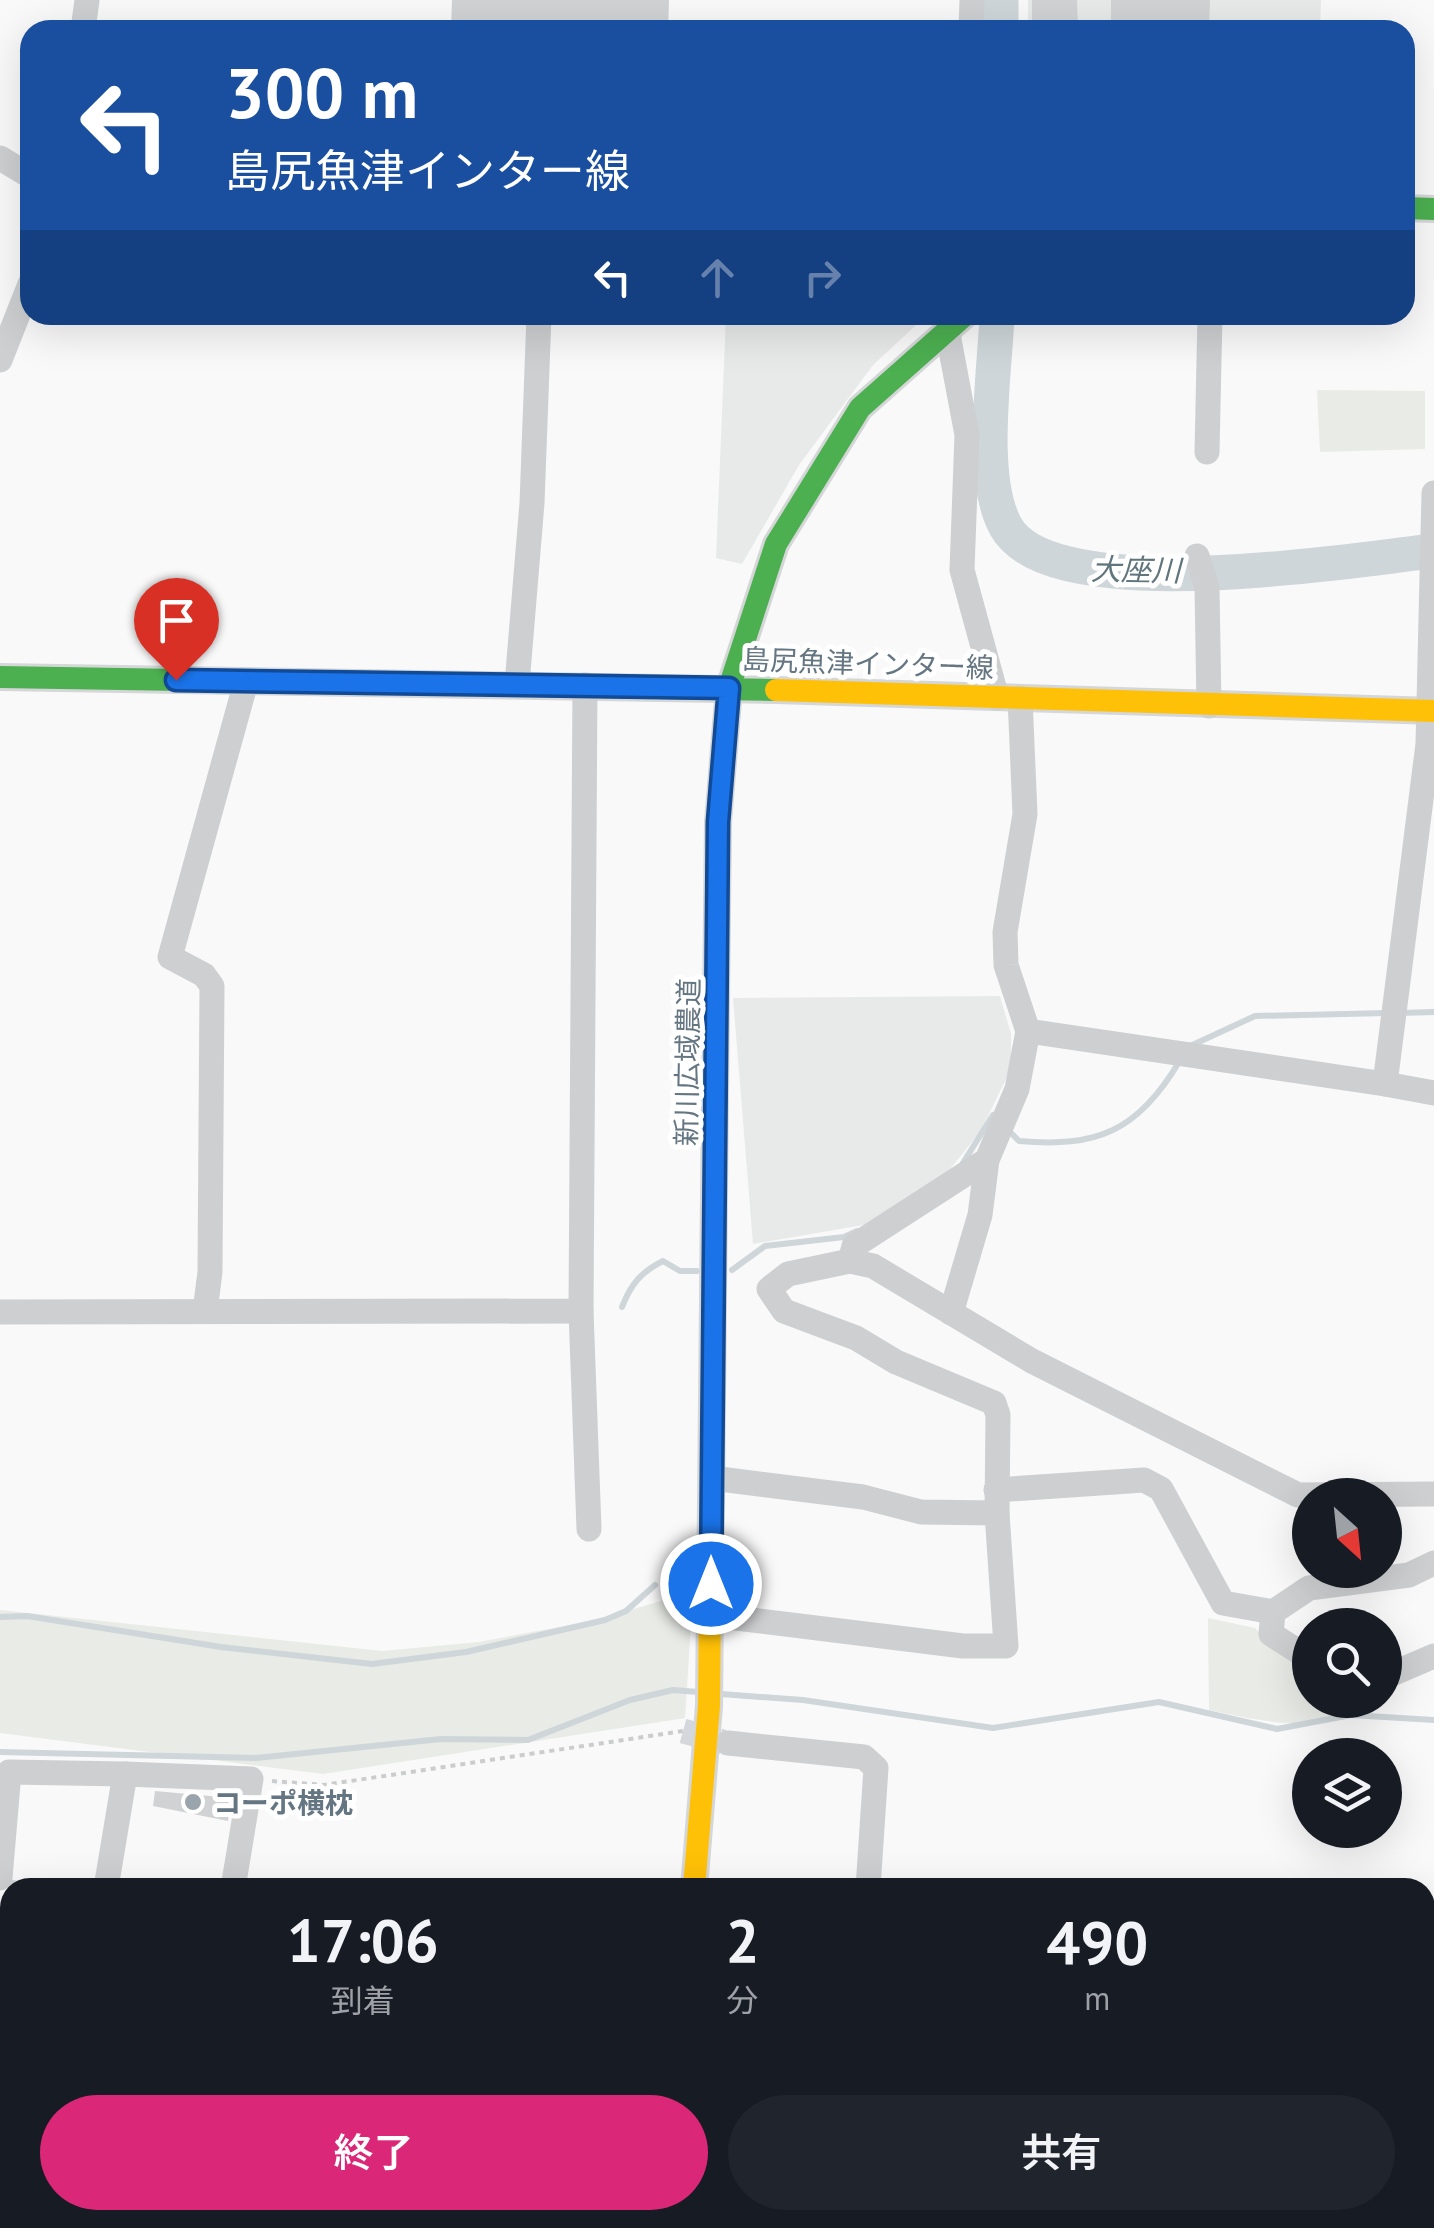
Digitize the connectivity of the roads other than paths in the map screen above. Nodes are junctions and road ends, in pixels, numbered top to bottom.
1 (20, 309) edge
2 (538, 325) edge
3 (953, 325) edge
4 (956, 325) edge
5 (1210, 325) edge
6 (0, 360) edge
7 (1207, 452) dead end
8 (1434, 493) edge
9 (1197, 556) dead end
10 (0, 677) edge
11 (246, 682) junction
12 (517, 684) junction
13 (585, 685) junction
14 (729, 688) junction
15 (1009, 698) junction
16 (1209, 706) junction
17 (1432, 711) edge
18 (1028, 1031) junction
19 (1385, 1084) junction
20 (1434, 1093) edge
21 (986, 1160) junction
22 (850, 1261) junction
23 (205, 1311) junction
24 (581, 1311) junction
25 (0, 1312) edge
26 (951, 1313) junction
27 (712, 1478) junction
28 (1434, 1494) edge
29 (996, 1502) junction
30 (589, 1529) dead end
31 (1434, 1563) edge
32 (1272, 1612) junction
33 (711, 1616) junction
34 (1292, 1647) edge
35 (1434, 1656) edge
36 (1402, 1670) edge
37 (728, 1743) tunnel mouth
38 (125, 1774) junction
39 (0, 1875) edge
40 (108, 1878) edge
41 (235, 1878) edge
42 (695, 1878) edge
43 (869, 1878) edge

1 - 6 street
2 - 12 street
3 - 14 street, 新川広域農道
4 - 15 street
5 - 7 street
8 - 17 street
9 - 16 street
10 - 11 street, 島尻魚津インター線
11 - 12 street, 島尻魚津インター線
11 - 23 street
12 - 13 street, 島尻魚津インター線
13 - 14 street, 島尻魚津インター線
13 - 24 street
14 - 15 street, 島尻魚津インター線
14 - 27 street, 新川広域農道
15 - 16 street, 島尻魚津インター線
15 - 18 street
16 - 17 street, 島尻魚津インター線
17 - 19 street
18 - 19 street
18 - 21 street
19 - 20 street
21 - 22 street
21 - 26 street
22 - 26 street
22 - 29 street
23 - 24 street
23 - 25 street
24 - 30 street
26 - 28 street
27 - 29 street
27 - 33 street, 新川広域農道
29 - 32 street
29 - 33 street
31 - 32 street
32 - 34 street
33 - 42 street, 新川広域農道
35 - 36 street
37 - 43 street
38 - 39 street
38 - 40 street
38 - 41 street

